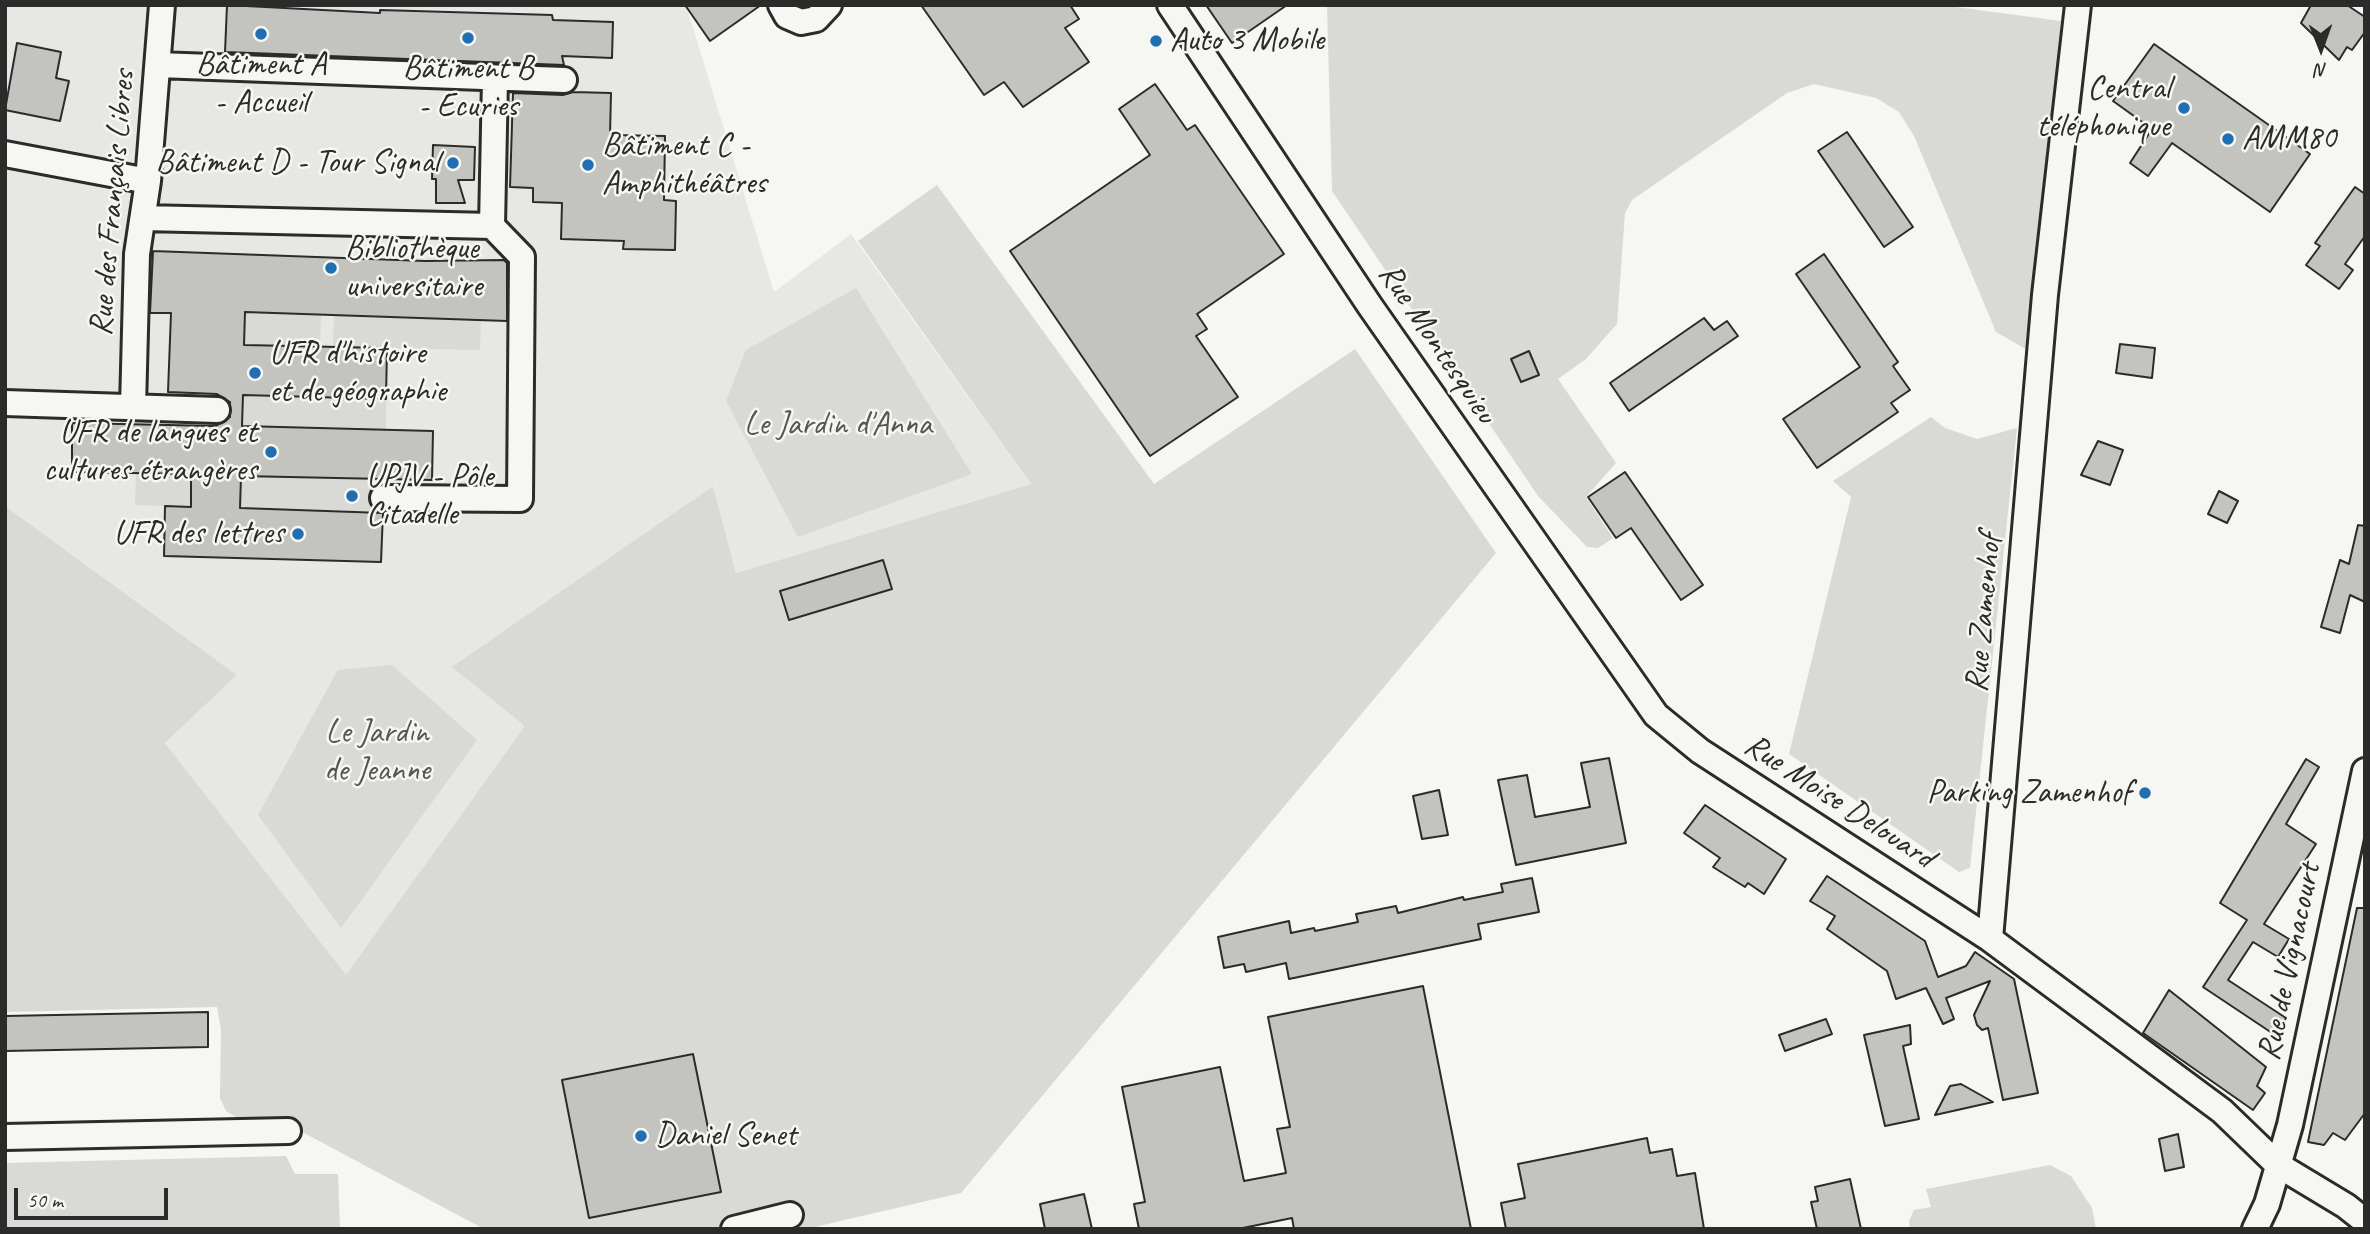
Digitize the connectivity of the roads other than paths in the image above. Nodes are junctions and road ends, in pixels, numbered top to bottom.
1 (162, 5) edge
2 (780, 5) edge
3 (829, 5) edge
4 (1170, 5) edge
5 (2078, 5) edge
6 (158, 65) junction
7 (495, 78) junction
8 (564, 80) dead end
9 (5, 154) edge
10 (148, 181) junction
11 (143, 218) junction
12 (492, 226) junction
13 (5, 403) edge
14 (133, 407) junction
15 (217, 410) dead end
16 (383, 498) dead end
17 (1656, 715) joint
18 (2365, 771) edge
19 (1990, 939) junction
20 (288, 1131) dead end
21 (5, 1136) edge
22 (2278, 1165) junction
23 (790, 1215) dead end
24 (2365, 1221) edge
25 (733, 1229) edge
26 (2255, 1229) edge

1 - 6 street, Rue des Français Libres
2 - 3 street
4 - 17 street, Rue Montesquieu
5 - 19 street, Rue Zamenhof
6 - 7 street
6 - 10 street, Rue des Français Libres
7 - 8 street
7 - 12 street
9 - 10 street
10 - 11 street, Rue des Français Libres
11 - 12 street
11 - 14 street, Rue des Français Libres
12 - 16 street
13 - 14 street
14 - 15 street
17 - 19 street, Rue Moise Delouard
18 - 22 street, Rue de Vignacourt
19 - 22 street
20 - 21 street
22 - 24 street
22 - 26 street, Rue de Vignacourt
23 - 25 street

